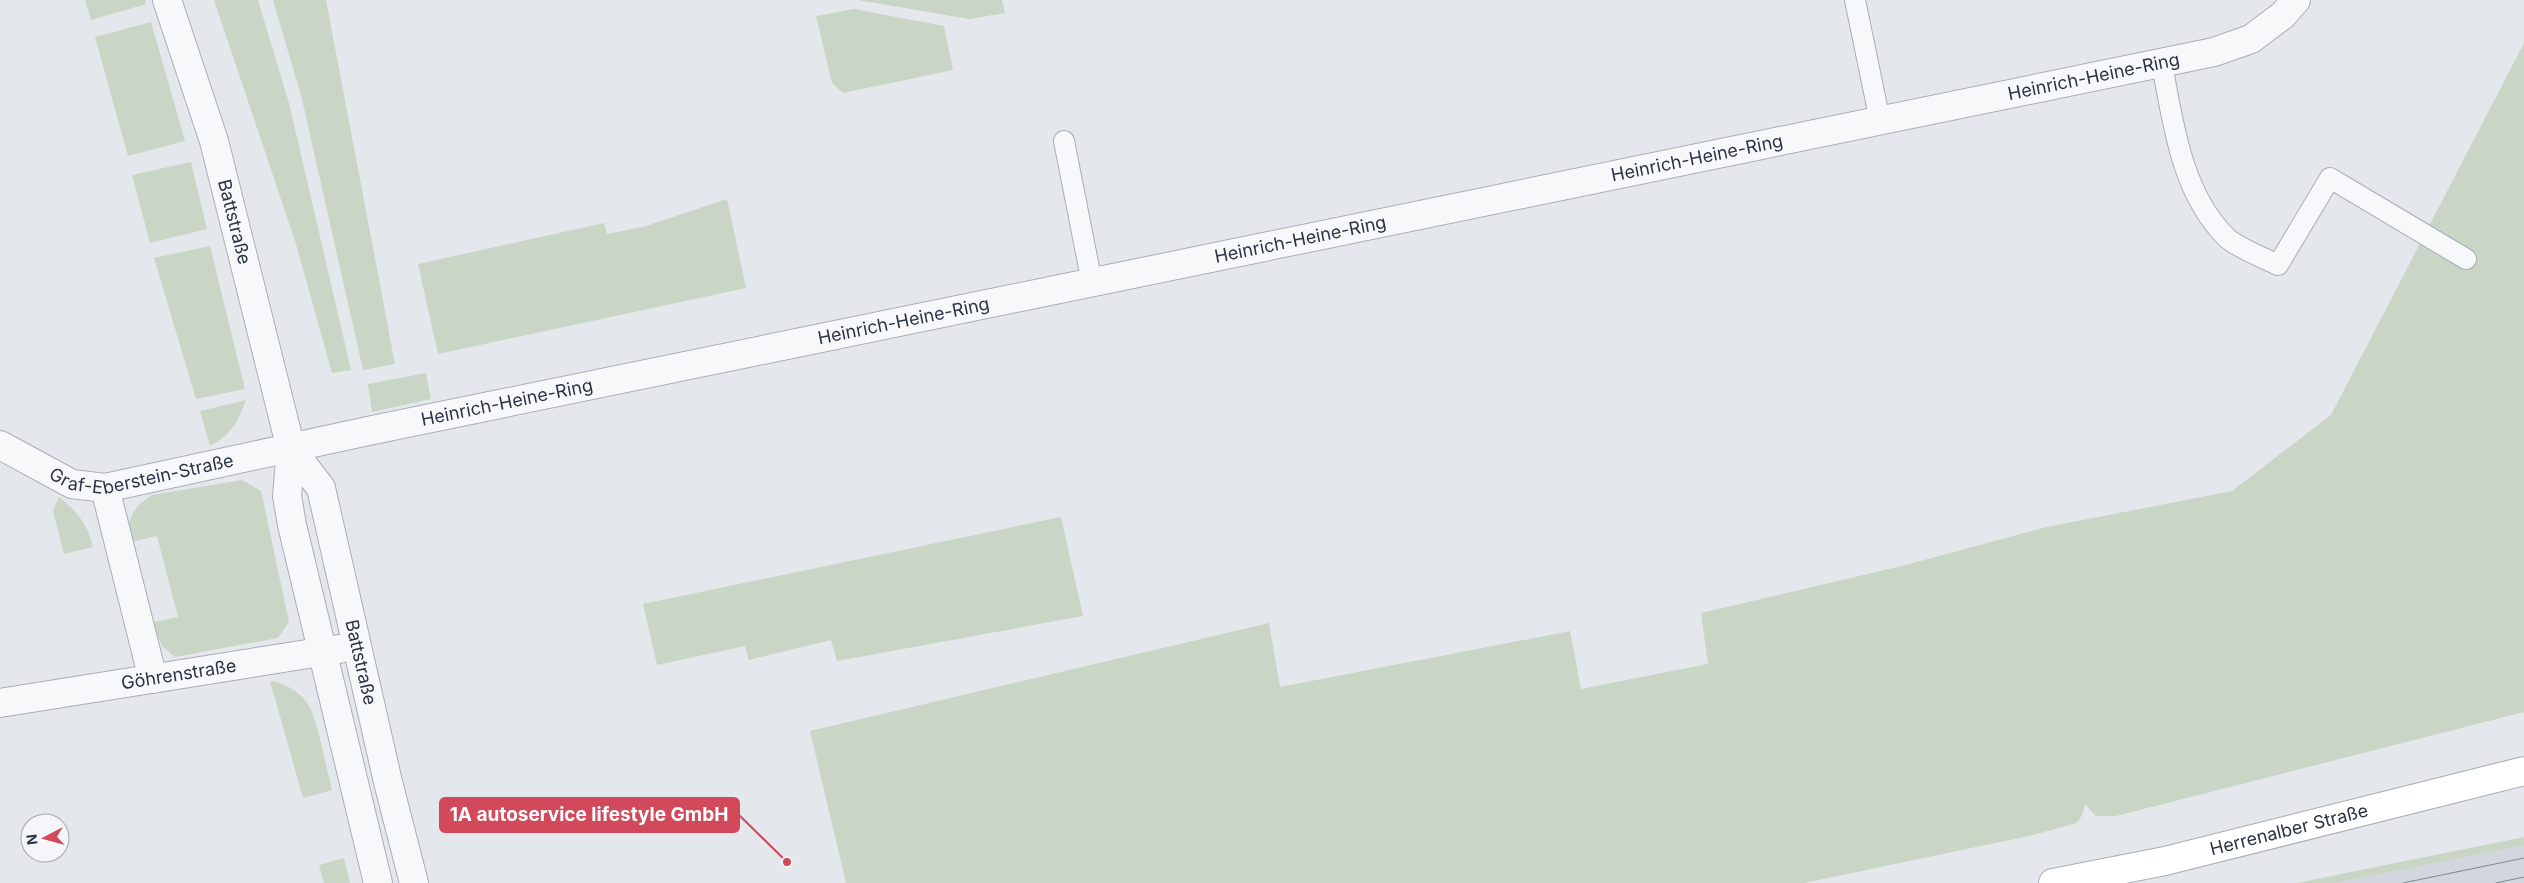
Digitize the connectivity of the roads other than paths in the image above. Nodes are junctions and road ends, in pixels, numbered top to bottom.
1 (167, 0) edge
2 (1855, 0) edge
3 (2296, 0) edge
4 (2162, 64) junction
5 (1880, 121) junction
6 (1064, 141) dead end
7 (2466, 259) dead end
8 (1092, 283) junction
9 (0, 445) edge
10 (291, 449) junction
11 (105, 488) junction
12 (357, 644) junction
13 (322, 653) junction
14 (153, 679) junction
15 (0, 703) edge
16 (2524, 771) edge
17 (378, 883) edge
18 (414, 883) edge
19 (2053, 883) edge

1 - 10 street, Battstraße
2 - 5 lane
3 - 4 street, Heinrich-Heine-Ring
4 - 5 street, Heinrich-Heine-Ring
4 - 7 lane
5 - 8 street, Heinrich-Heine-Ring
6 - 8 lane
8 - 10 street, Heinrich-Heine-Ring
9 - 11 street, Graf-Eberstein-Straße
10 - 11 street, Graf-Eberstein-Straße
10 - 12 street, Battstraße
10 - 13 street, Battstraße
11 - 14 street
12 - 13 street, Göhrenstraße
12 - 18 street, Battstraße
13 - 14 street, Göhrenstraße
13 - 17 street, Battstraße
14 - 15 street, Göhrenstraße
16 - 19 main road, Herrenalber Straße

